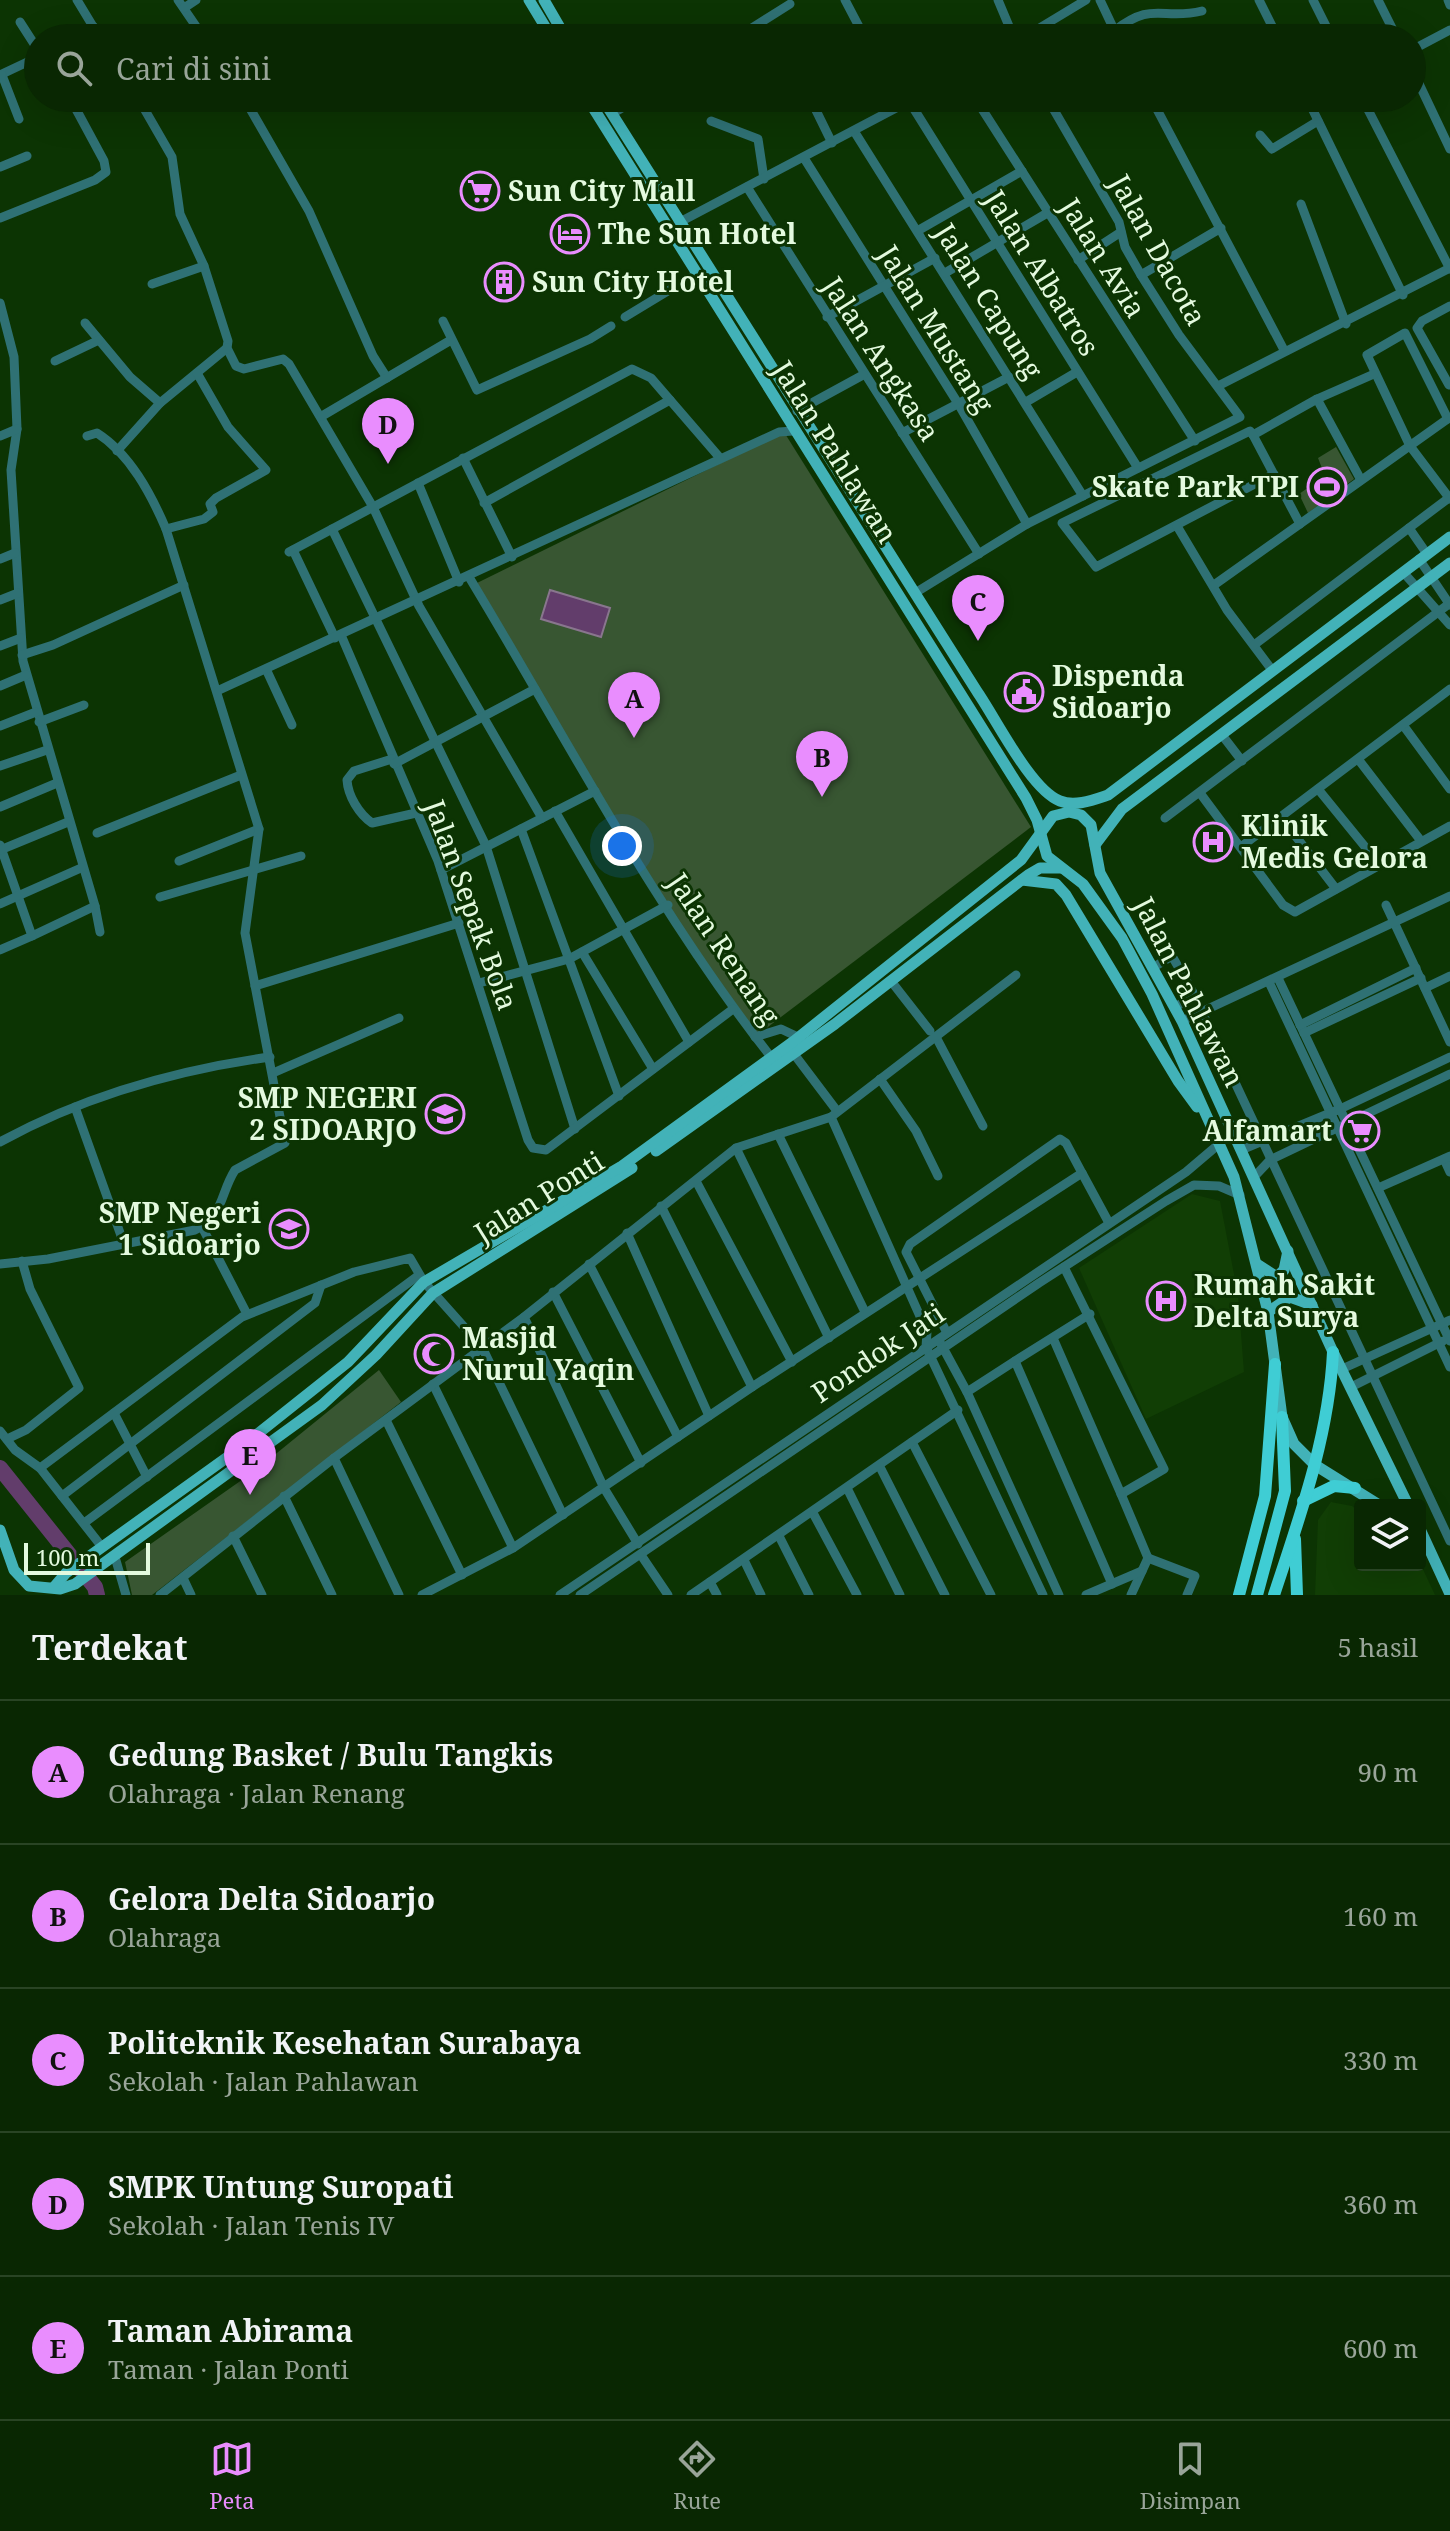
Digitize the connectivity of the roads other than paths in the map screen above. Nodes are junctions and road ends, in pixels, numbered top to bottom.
1 (77, 0) edge
2 (196, 0) edge
3 (529, 0) edge
4 (544, 0) edge
5 (845, 0) edge
6 (998, 0) edge
7 (1086, 0) edge
8 (1100, 0) edge
9 (1259, 0) edge
10 (1313, 0) edge
11 (1378, 0) edge
12 (181, 4) edge
13 (790, 4) dead end
14 (1202, 11) dead end
15 (20, 22) dead end
16 (92, 24) edge
17 (195, 24) edge
18 (544, 24) edge
19 (558, 24) edge
20 (758, 24) edge
21 (858, 24) edge
22 (1008, 24) edge
23 (1046, 24) edge
24 (1111, 24) edge
25 (1123, 24) edge
26 (1271, 24) edge
27 (1325, 24) edge
28 (1390, 24) edge
29 (24, 28) edge
30 (1450, 30) edge
31 (1426, 43) edge
32 (24, 64) edge
33 (1, 75) edge
34 (1426, 98) edge
35 (78, 112) edge
36 (146, 112) edge
37 (252, 112) edge
38 (595, 112) edge
39 (615, 112) edge
40 (817, 112) edge
41 (890, 112) edge
42 (919, 112) edge
43 (984, 112) edge
44 (1055, 112) edge
45 (1160, 112) edge
46 (1314, 112) edge
47 (1369, 112) edge
48 (612, 114) joint
49 (19, 119) dead end
50 (711, 121) dead end
51 (1318, 121) junction
52 (854, 131) junction
53 (1260, 135) dead end
54 (832, 143) junction
55 (632, 148) junction
56 (1450, 149) edge
57 (620, 154) junction
58 (27, 156) dead end
59 (804, 158) junction
60 (0, 167) edge
61 (636, 167) junction
62 (1022, 171) junction
63 (764, 179) junction
64 (747, 187) junction
65 (971, 201) junction
66 (1301, 204) dead end
67 (1049, 212) junction
68 (0, 218) edge
69 (678, 223) junction
70 (1221, 228) junction
71 (919, 230) junction
72 (1121, 232) junction
73 (998, 243) junction
74 (935, 258) junction
75 (1078, 260) junction
76 (204, 266) junction
77 (1450, 268) edge
78 (945, 273) junction
79 (696, 274) junction
80 (1141, 275) junction
81 (152, 284) dead end
82 (883, 286) junction
83 (1403, 295) junction
84 (1450, 306) edge
85 (1, 310) edge
86 (625, 317) dead end
87 (827, 317) junction
88 (443, 321) dead end
89 (85, 323) dead end
90 (1346, 324) junction
91 (611, 326) dead end
92 (99, 340) junction
93 (451, 340) junction
94 (227, 348) junction
95 (1284, 350) junction
96 (55, 361) dead end
97 (1077, 372) junction
98 (197, 373) junction
99 (1374, 374) junction
100 (863, 375) junction
101 (1009, 377) junction
102 (387, 378) junction
103 (1449, 384) edge
104 (1218, 386) junction
105 (1435, 393) junction
106 (1317, 399) junction
107 (670, 400) junction
108 (1026, 402) junction
109 (160, 403) junction
110 (959, 405) junction
111 (802, 409) junction
112 (322, 416) junction
113 (785, 417) junction
114 (1449, 418) edge
115 (17, 429) junction
116 (793, 431) junction
117 (779, 432) junction
118 (902, 433) junction
119 (1253, 435) junction
120 (0, 436) edge
121 (87, 436) dead end
122 (1195, 441) junction
123 (1410, 446) junction
124 (117, 451) junction
125 (463, 458) junction
126 (720, 458) junction
127 (1138, 468) junction
128 (11, 470) junction
129 (0, 474) edge
130 (1274, 474) junction
131 (1361, 480) junction
132 (418, 483) junction
133 (1083, 496) junction
134 (1450, 498) edge
135 (484, 503) junction
136 (373, 507) junction
137 (13, 508) junction
138 (0, 514) edge
139 (1027, 524) junction
140 (1300, 524) junction
141 (1177, 526) junction
142 (1409, 528) junction
143 (166, 529) junction
144 (332, 529) junction
145 (1450, 537) edge
146 (15, 553) junction
147 (979, 554) junction
148 (1423, 556) junction
149 (512, 557) junction
150 (0, 559) edge
151 (1450, 563) edge
152 (1403, 572) junction
153 (469, 577) junction
154 (1431, 577) junction
155 (459, 582) junction
156 (184, 585) junction
157 (1214, 585) junction
158 (1416, 588) junction
159 (18, 593) junction
160 (915, 593) junction
161 (0, 600) edge
162 (417, 601) junction
163 (1450, 604) edge
164 (1438, 613) junction
165 (374, 621) junction
166 (1450, 625) edge
167 (338, 636) junction
168 (21, 638) junction
169 (1254, 645) junction
170 (0, 646) edge
171 (22, 655) junction
172 (1275, 668) junction
173 (266, 669) junction
174 (26, 675) junction
175 (1291, 681) junction
176 (0, 686) edge
177 (535, 689) junction
178 (1450, 689) edge
179 (217, 691) junction
180 (84, 705) dead end
181 (37, 717) junction
182 (482, 717) junction
183 (292, 725) dead end
184 (1403, 725) junction
185 (0, 726) edge
186 (1222, 735) junction
187 (437, 741) junction
188 (47, 750) junction
189 (1358, 759) junction
190 (393, 761) junction
191 (1242, 761) junction
192 (1, 762) edge
193 (241, 775) junction
194 (57, 783) junction
195 (1318, 789) junction
196 (1450, 789) edge
197 (595, 791) junction
198 (1202, 792) junction
199 (1108, 795) junction
200 (0, 807) edge
201 (555, 811) junction
202 (416, 813) junction
203 (1081, 815) junction
204 (1281, 817) junction
205 (542, 818) junction
206 (1165, 818) dead end
207 (68, 822) junction
208 (1450, 826) edge
209 (259, 829) junction
210 (521, 829) junction
211 (1040, 832) junction
212 (97, 833) dead end
213 (1421, 841) junction
214 (1094, 845) junction
215 (1243, 845) junction
216 (486, 846) junction
217 (1, 848) edge
218 (301, 856) dead end
219 (179, 861) dead end
220 (1379, 864) junction
221 (81, 868) junction
222 (252, 868) junction
223 (1066, 868) junction
224 (441, 870) junction
225 (1021, 880) junction
226 (1336, 889) junction
227 (18, 896) junction
228 (1450, 896) edge
229 (160, 897) dead end
230 (0, 904) edge
231 (668, 905) junction
232 (1386, 905) dead end
233 (95, 906) junction
234 (1394, 922) junction
235 (459, 923) junction
236 (625, 931) junction
237 (100, 932) dead end
238 (32, 936) junction
239 (0, 950) edge
240 (582, 952) junction
241 (569, 959) junction
242 (1154, 967) junction
243 (525, 968) junction
244 (1416, 968) junction
245 (1016, 975) dead end
246 (1450, 976) edge
247 (1274, 980) junction
248 (891, 981) junction
249 (479, 983) junction
250 (1423, 983) junction
251 (255, 986) junction
252 (1175, 1007) junction
253 (733, 1009) junction
254 (1202, 1012) junction
255 (399, 1018) dead end
256 (831, 1019) junction
257 (1182, 1021) junction
258 (1302, 1029) junction
259 (933, 1034) junction
260 (755, 1037) junction
261 (798, 1037) junction
262 (689, 1042) junction
263 (1450, 1042) edge
264 (794, 1054) junction
265 (270, 1057) junction
266 (771, 1057) junction
267 (1450, 1057) edge
268 (653, 1069) junction
269 (273, 1073) junction
270 (1450, 1074) edge
271 (880, 1079) junction
272 (619, 1096) junction
273 (75, 1107) junction
274 (1335, 1111) junction
275 (834, 1114) junction
276 (983, 1126) dead end
277 (1342, 1126) junction
278 (1212, 1127) junction
279 (575, 1129) junction
280 (778, 1134) junction
281 (0, 1142) edge
282 (1262, 1143) junction
283 (1219, 1144) junction
284 (736, 1148) junction
285 (1241, 1150) junction
286 (1447, 1158) edge
287 (1270, 1160) junction
288 (1186, 1172) junction
289 (1450, 1172) edge
290 (1082, 1173) junction
291 (938, 1176) dead end
292 (1254, 1177) junction
293 (696, 1181) junction
294 (1194, 1185) junction
295 (1378, 1188) junction
296 (1240, 1195) junction
297 (661, 1206) junction
298 (1109, 1223) junction
299 (202, 1227) junction
300 (627, 1233) junction
301 (124, 1244) junction
302 (1288, 1250) junction
303 (22, 1261) junction
304 (1255, 1263) junction
305 (0, 1264) edge
306 (589, 1264) junction
307 (1064, 1267) junction
308 (421, 1278) junction
309 (917, 1279) junction
310 (321, 1285) junction
311 (905, 1287) junction
312 (553, 1292) junction
313 (433, 1293) junction
314 (1313, 1306) junction
315 (865, 1312) junction
316 (1268, 1312) junction
317 (247, 1314) junction
318 (1090, 1314) junction
319 (524, 1317) junction
320 (1441, 1324) edge
321 (927, 1332) junction
322 (943, 1336) junction
323 (829, 1338) junction
324 (1053, 1338) junction
325 (1447, 1340) edge
326 (482, 1347) junction
327 (926, 1347) junction
328 (945, 1349) junction
329 (1333, 1352) junction
330 (932, 1358) junction
331 (1364, 1359) junction
332 (1015, 1361) junction
333 (792, 1362) junction
334 (1275, 1364) junction
335 (1450, 1367) edge
336 (1342, 1369) junction
337 (1373, 1375) junction
338 (433, 1384) junction
339 (752, 1387) junction
340 (1351, 1387) junction
341 (967, 1392) junction
342 (958, 1410) junction
343 (114, 1413) junction
344 (709, 1416) junction
345 (1282, 1417) junction
346 (386, 1420) junction
347 (3, 1435) edge
348 (678, 1437) junction
349 (912, 1442) junction
350 (129, 1443) junction
351 (334, 1458) junction
352 (641, 1463) junction
353 (1315, 1465) junction
354 (880, 1467) junction
355 (40, 1468) junction
356 (147, 1477) junction
357 (604, 1488) junction
358 (1355, 1488) junction
359 (848, 1490) junction
360 (1121, 1494) junction
361 (62, 1496) junction
362 (284, 1496) junction
363 (1371, 1499) edge
364 (1405, 1499) edge
365 (1303, 1501) junction
366 (813, 1513) junction
367 (563, 1515) junction
368 (86, 1526) junction
369 (0, 1530) edge
370 (1295, 1531) junction
371 (233, 1536) junction
372 (779, 1536) junction
373 (1450, 1541) edge
374 (638, 1544) junction
375 (1426, 1544) edge
376 (97, 1547) junction
377 (513, 1548) junction
378 (641, 1555) junction
379 (115, 1557) junction
380 (1148, 1558) junction
381 (1426, 1558) edge
382 (744, 1560) junction
383 (1142, 1571) junction
384 (462, 1575) junction
385 (183, 1578) junction
386 (597, 1578) junction
387 (710, 1582) junction
388 (1112, 1584) junction
389 (43, 1591) edge
390 (1058, 1593) edge
391 (126, 1595) edge
392 (160, 1595) edge
393 (191, 1595) edge
394 (262, 1595) edge
395 (332, 1595) edge
396 (399, 1595) edge
397 (422, 1595) edge
398 (560, 1595) edge
399 (580, 1595) edge
400 (668, 1595) edge
401 (691, 1595) edge
402 (717, 1595) edge
403 (761, 1595) edge
404 (809, 1595) edge
405 (857, 1595) edge
406 (900, 1595) edge
407 (945, 1595) edge
408 (991, 1595) edge
409 (1045, 1595) edge
410 (1086, 1595) edge
411 (1131, 1595) edge
412 (1187, 1595) edge
413 (1239, 1595) edge
414 (1257, 1595) edge
415 (1274, 1595) edge
416 (1297, 1595) edge
417 (1447, 1595) edge

1 - 16 street
2 - 12 street
3 - 18 main road
4 - 19 main road
5 - 21 street
6 - 22 street
7 - 23 street
8 - 24 street
9 - 26 street
10 - 27 street
11 - 28 street
12 - 17 street
13 - 20 street
14 - 25 street
15 - 29 street
30 - 31 street
32 - 33 street
33 - 49 street
34 - 56 street
35 - 68 street
36 - 76 street
37 - 102 street
38 - 57 main road, Jalan Pahlawan
39 - 48 street
40 - 54 street
41 - 52 street
42 - 65 street, Jalan Albatros
43 - 62 street, Jalan Avia
44 - 72 street, Jalan Dacota
45 - 70 street
46 - 51 street
47 - 77 street
48 - 55 main road, Jalan Pahlawan
50 - 63 street
51 - 53 street
51 - 83 street
52 - 54 street
52 - 71 street, Jalan Capung
54 - 59 street
55 - 57 main road
55 - 61 main road, Jalan Pahlawan
57 - 61 main road, Jalan Pahlawan
58 - 60 street
59 - 63 street
59 - 82 street, Jalan Mustang
61 - 69 main road, Jalan Pahlawan
61 - 79 main road, Jalan Pahlawan
62 - 65 street
62 - 67 street, Jalan Avia
63 - 64 street
64 - 69 street
64 - 87 street, Jalan Angkasa
65 - 71 street
65 - 73 street, Jalan Albatros
66 - 90 street
67 - 73 street
67 - 75 street, Jalan Avia
69 - 111 main road, Jalan Pahlawan
70 - 80 street
70 - 95 street
71 - 74 street, Jalan Capung
72 - 75 street
72 - 80 street, Jalan Dacota
73 - 78 street
73 - 97 street, Jalan Albatros
74 - 78 street, Jalan Capung
74 - 82 street
75 - 122 street, Jalan Avia
76 - 81 street
76 - 94 street
77 - 83 street
78 - 101 street, Jalan Capung
79 - 86 street
79 - 113 main road, Jalan Pahlawan
80 - 104 street, Jalan Dacota
82 - 87 street
82 - 110 street, Jalan Mustang
83 - 90 street
84 - 103 street
85 - 115 street
87 - 100 street, Jalan Angkasa
88 - 93 street
89 - 92 street
90 - 95 street
91 - 93 street
92 - 96 street
92 - 109 street
93 - 102 street
94 - 98 street
94 - 112 street
95 - 104 street
97 - 108 street
97 - 127 street, Jalan Albatros
98 - 109 street
98 - 143 street
99 - 105 street
99 - 106 street
99 - 123 street
100 - 111 street
100 - 118 street, Jalan Angkasa
101 - 108 street, Jalan Capung
101 - 110 street
102 - 112 street
103 - 105 street
104 - 122 street, Jalan Dacota
105 - 114 street
106 - 119 street
106 - 131 street
107 - 125 street
107 - 126 street
107 - 135 street
108 - 133 street, Jalan Capung
109 - 124 street
110 - 118 street
110 - 139 street, Jalan Mustang
111 - 160 main road, Jalan Pahlawan
112 - 136 street
113 - 116 main road, Jalan Pahlawan
113 - 117 street
114 - 123 street
115 - 120 street
115 - 128 street
116 - 117 street
116 - 211 main road, Jalan Pahlawan
117 - 126 street
118 - 147 street, Jalan Angkasa
119 - 130 street
119 - 141 street
121 - 124 street
122 - 127 street
123 - 131 street
123 - 134 street
124 - 143 street
125 - 132 street
125 - 135 street
126 - 149 street
127 - 133 street
128 - 129 street
128 - 137 street
130 - 140 street
130 - 141 street
131 - 140 street
132 - 136 street
132 - 155 street
133 - 139 street
134 - 142 street
135 - 149 street
136 - 144 street
136 - 162 street
137 - 138 street
137 - 146 street
139 - 147 street
140 - 157 street
141 - 157 street
142 - 148 street
142 - 169 street
143 - 156 street
144 - 165 street
144 - 167 street, Jalan Sepak Bola
145 - 148 main road
146 - 150 street
146 - 159 street
147 - 160 street
148 - 152 main road
148 - 154 street
149 - 153 street
151 - 154 main road
152 - 158 street
152 - 172 main road
153 - 155 street
153 - 177 street, Jalan Renang
154 - 158 main road
154 - 163 street
155 - 162 street
156 - 171 street
156 - 179 street
157 - 169 street
158 - 164 street
158 - 175 main road
159 - 161 street
159 - 168 street
160 - 199 main road, Jalan Pahlawan
162 - 165 street
162 - 182 street
163 - 164 street
164 - 166 street
164 - 191 street
165 - 167 street
165 - 187 street
167 - 173 street
167 - 190 street, Jalan Sepak Bola
168 - 170 street
168 - 171 street
169 - 172 street
171 - 174 street
172 - 175 main road
172 - 199 main road
173 - 179 street
173 - 183 street
174 - 176 street
174 - 181 street
175 - 186 main road
177 - 182 street
177 - 197 street, Jalan Renang
178 - 184 street
179 - 193 street
180 - 181 street
181 - 185 street
181 - 188 street
182 - 187 street
182 - 205 street
184 - 189 street
184 - 196 street
186 - 191 street
186 - 214 main road
187 - 190 street
187 - 216 street
188 - 192 street
188 - 194 street
189 - 195 street
189 - 213 street
190 - 202 street, Jalan Sepak Bola
190 - 202 street
191 - 198 street
193 - 209 street
193 - 212 street
194 - 200 street
194 - 207 street
195 - 204 street
195 - 220 street
197 - 201 street
197 - 231 street, Jalan Renang
198 - 206 street
198 - 215 street
199 - 203 main road
201 - 205 street
201 - 236 street
202 - 224 street, Jalan Sepak Bola
203 - 211 main road
203 - 214 main road, Jalan Pahlawan
204 - 215 street
204 - 226 street
205 - 210 street
207 - 217 street
207 - 221 street
208 - 213 street
209 - 219 street
209 - 222 street
210 - 216 street
210 - 241 street
211 - 223 main road, Jalan Pahlawan
211 - 256 main road, Jalan Ponti
213 - 220 street
214 - 242 main road, Jalan Pahlawan
215 - 226 street
216 - 224 street
216 - 243 street
217 - 227 street
218 - 222 street
220 - 226 street
221 - 227 street
221 - 233 street
222 - 229 street
222 - 251 street
223 - 225 main road, Jalan Ponti
223 - 278 main road, Jalan Pahlawan
224 - 235 street, Jalan Sepak Bola
225 - 248 main road, Jalan Ponti
225 - 278 main road
227 - 230 street
227 - 238 street
228 - 234 street
231 - 236 street
231 - 253 street, Jalan Renang
232 - 234 street
233 - 237 street
233 - 238 street
234 - 244 street
234 - 247 street
235 - 249 street, Jalan Sepak Bola
235 - 251 street
236 - 240 street
236 - 262 street
238 - 239 street
240 - 241 street
240 - 268 street
241 - 243 street
241 - 272 street
242 - 252 main road, Jalan Pahlawan
242 - 252 street
243 - 249 street
243 - 279 street
244 - 250 street
244 - 258 street
245 - 259 street
246 - 250 street
247 - 254 street
247 - 258 street
247 - 274 street
248 - 256 main road, Jalan Ponti
248 - 259 street
249 - 279 street, Jalan Sepak Bola
250 - 258 street
250 - 263 street
251 - 265 street
252 - 257 main road, Jalan Pahlawan
253 - 260 street, Jalan Renang
253 - 262 street
254 - 257 street
254 - 282 street
255 - 269 street
256 - 261 main road, Jalan Ponti
256 - 264 main road, Jalan Ponti
257 - 285 main road, Jalan Pahlawan
258 - 274 street
259 - 271 street
259 - 276 street
260 - 261 street
260 - 266 street, Jalan Renang
261 - 266 main road, Jalan Ponti
262 - 268 street
264 - 275 street
264 - 313 main road, Jalan Ponti
265 - 269 street
265 - 273 street
266 - 308 main road, Jalan Ponti
267 - 274 street
268 - 272 street
269 - 299 street
270 - 277 street
271 - 275 street
271 - 291 street
272 - 279 street
273 - 281 street
273 - 301 street
274 - 277 street
274 - 282 street
275 - 280 street
275 - 311 street
277 - 287 street
277 - 295 street
277 - 320 street
278 - 283 main road, Jalan Pahlawan
280 - 284 street
280 - 315 street
282 - 285 street
282 - 287 street
283 - 288 street, Pondok Jati
283 - 296 main road, Jalan Pahlawan
284 - 293 street
284 - 323 street
285 - 292 main road, Jalan Pahlawan
286 - 289 street
286 - 295 street
287 - 292 street
287 - 331 street
288 - 294 street
288 - 298 street, Pondok Jati
290 - 298 street
290 - 309 street
290 - 309 street
292 - 302 main road, Jalan Pahlawan
293 - 297 street
293 - 333 street
294 - 296 street
294 - 307 street, Pondok Jati
295 - 320 street
296 - 304 main road, Jalan Pahlawan
297 - 300 street
297 - 339 street
298 - 322 street, Pondok Jati
299 - 301 street
299 - 317 street
300 - 306 street
300 - 344 street
301 - 303 street
302 - 304 main road
302 - 314 main road, Jalan Pahlawan
303 - 305 street
303 - 347 street
304 - 316 main road, Jalan Pahlawan
306 - 312 street
306 - 348 street
307 - 318 street
307 - 328 street, Pondok Jati
308 - 310 street
308 - 313 street
308 - 356 street
308 - 376 main road, Jalan Ponti
309 - 311 street
309 - 322 street
310 - 317 street
310 - 350 street
311 - 315 street
311 - 321 street
312 - 319 street
312 - 352 street
313 - 326 street
313 - 379 main road, Jalan Ponti
314 - 316 main road
314 - 329 main road, Jalan Pahlawan
315 - 323 street
316 - 334 main road, Jalan Pahlawan
317 - 343 street
318 - 324 street
318 - 360 street
319 - 326 street
319 - 357 street
320 - 325 street
320 - 331 street
321 - 322 street
321 - 327 street
322 - 327 street, Pondok Jati
322 - 328 street
323 - 333 street
324 - 332 street
324 - 360 street
325 - 335 street
325 - 337 street
326 - 338 street
326 - 367 street
327 - 330 street
327 - 374 street, Pondok Jati
328 - 330 street, Pondok Jati
328 - 341 street
329 - 336 main road, Jalan Pahlawan
329 - 353 highway
330 - 342 street
330 - 378 street, Pondok Jati
331 - 336 street
331 - 337 street
332 - 341 street
332 - 388 street
333 - 339 street
334 - 345 main road, Jalan Pahlawan
334 - 413 highway
336 - 340 main road, Jalan Pahlawan
337 - 340 street
337 - 373 street
338 - 346 street
338 - 377 street
339 - 344 street
340 - 364 main road, Jalan Pahlawan
341 - 390 street
342 - 349 street
342 - 409 street
343 - 350 street
343 - 355 street
344 - 348 street
345 - 353 main road
345 - 414 highway
346 - 351 street
346 - 384 street
347 - 355 street
348 - 352 street
349 - 354 street
349 - 408 street
350 - 356 street
350 - 361 street
351 - 362 street
351 - 396 street
352 - 357 street
353 - 358 main road
353 - 365 highway
354 - 359 street
354 - 407 street
355 - 361 street
356 - 368 street
357 - 367 street
357 - 374 street
358 - 363 main road
358 - 365 highway
359 - 366 street
359 - 406 street
360 - 380 street
361 - 368 street
362 - 371 street
362 - 395 street
365 - 370 highway
366 - 372 street
366 - 405 street
367 - 377 street
368 - 376 street
369 - 389 main road
370 - 415 highway
370 - 416 highway
371 - 385 street
371 - 394 street
372 - 382 street
372 - 404 street
374 - 386 street, Pondok Jati
375 - 417 main road
376 - 389 main road, Jalan Ponti
377 - 384 street
378 - 386 street, Pondok Jati
378 - 400 street
379 - 389 main road, Jalan Ponti
379 - 391 street
380 - 383 street
380 - 412 street
381 - 417 main road
382 - 387 street
382 - 403 street
383 - 388 street
383 - 411 street
384 - 397 street
385 - 392 street
385 - 393 street
386 - 398 street, Pondok Jati
386 - 399 street, Pondok Jati
387 - 401 street
387 - 402 street
388 - 410 street
390 - 409 street

